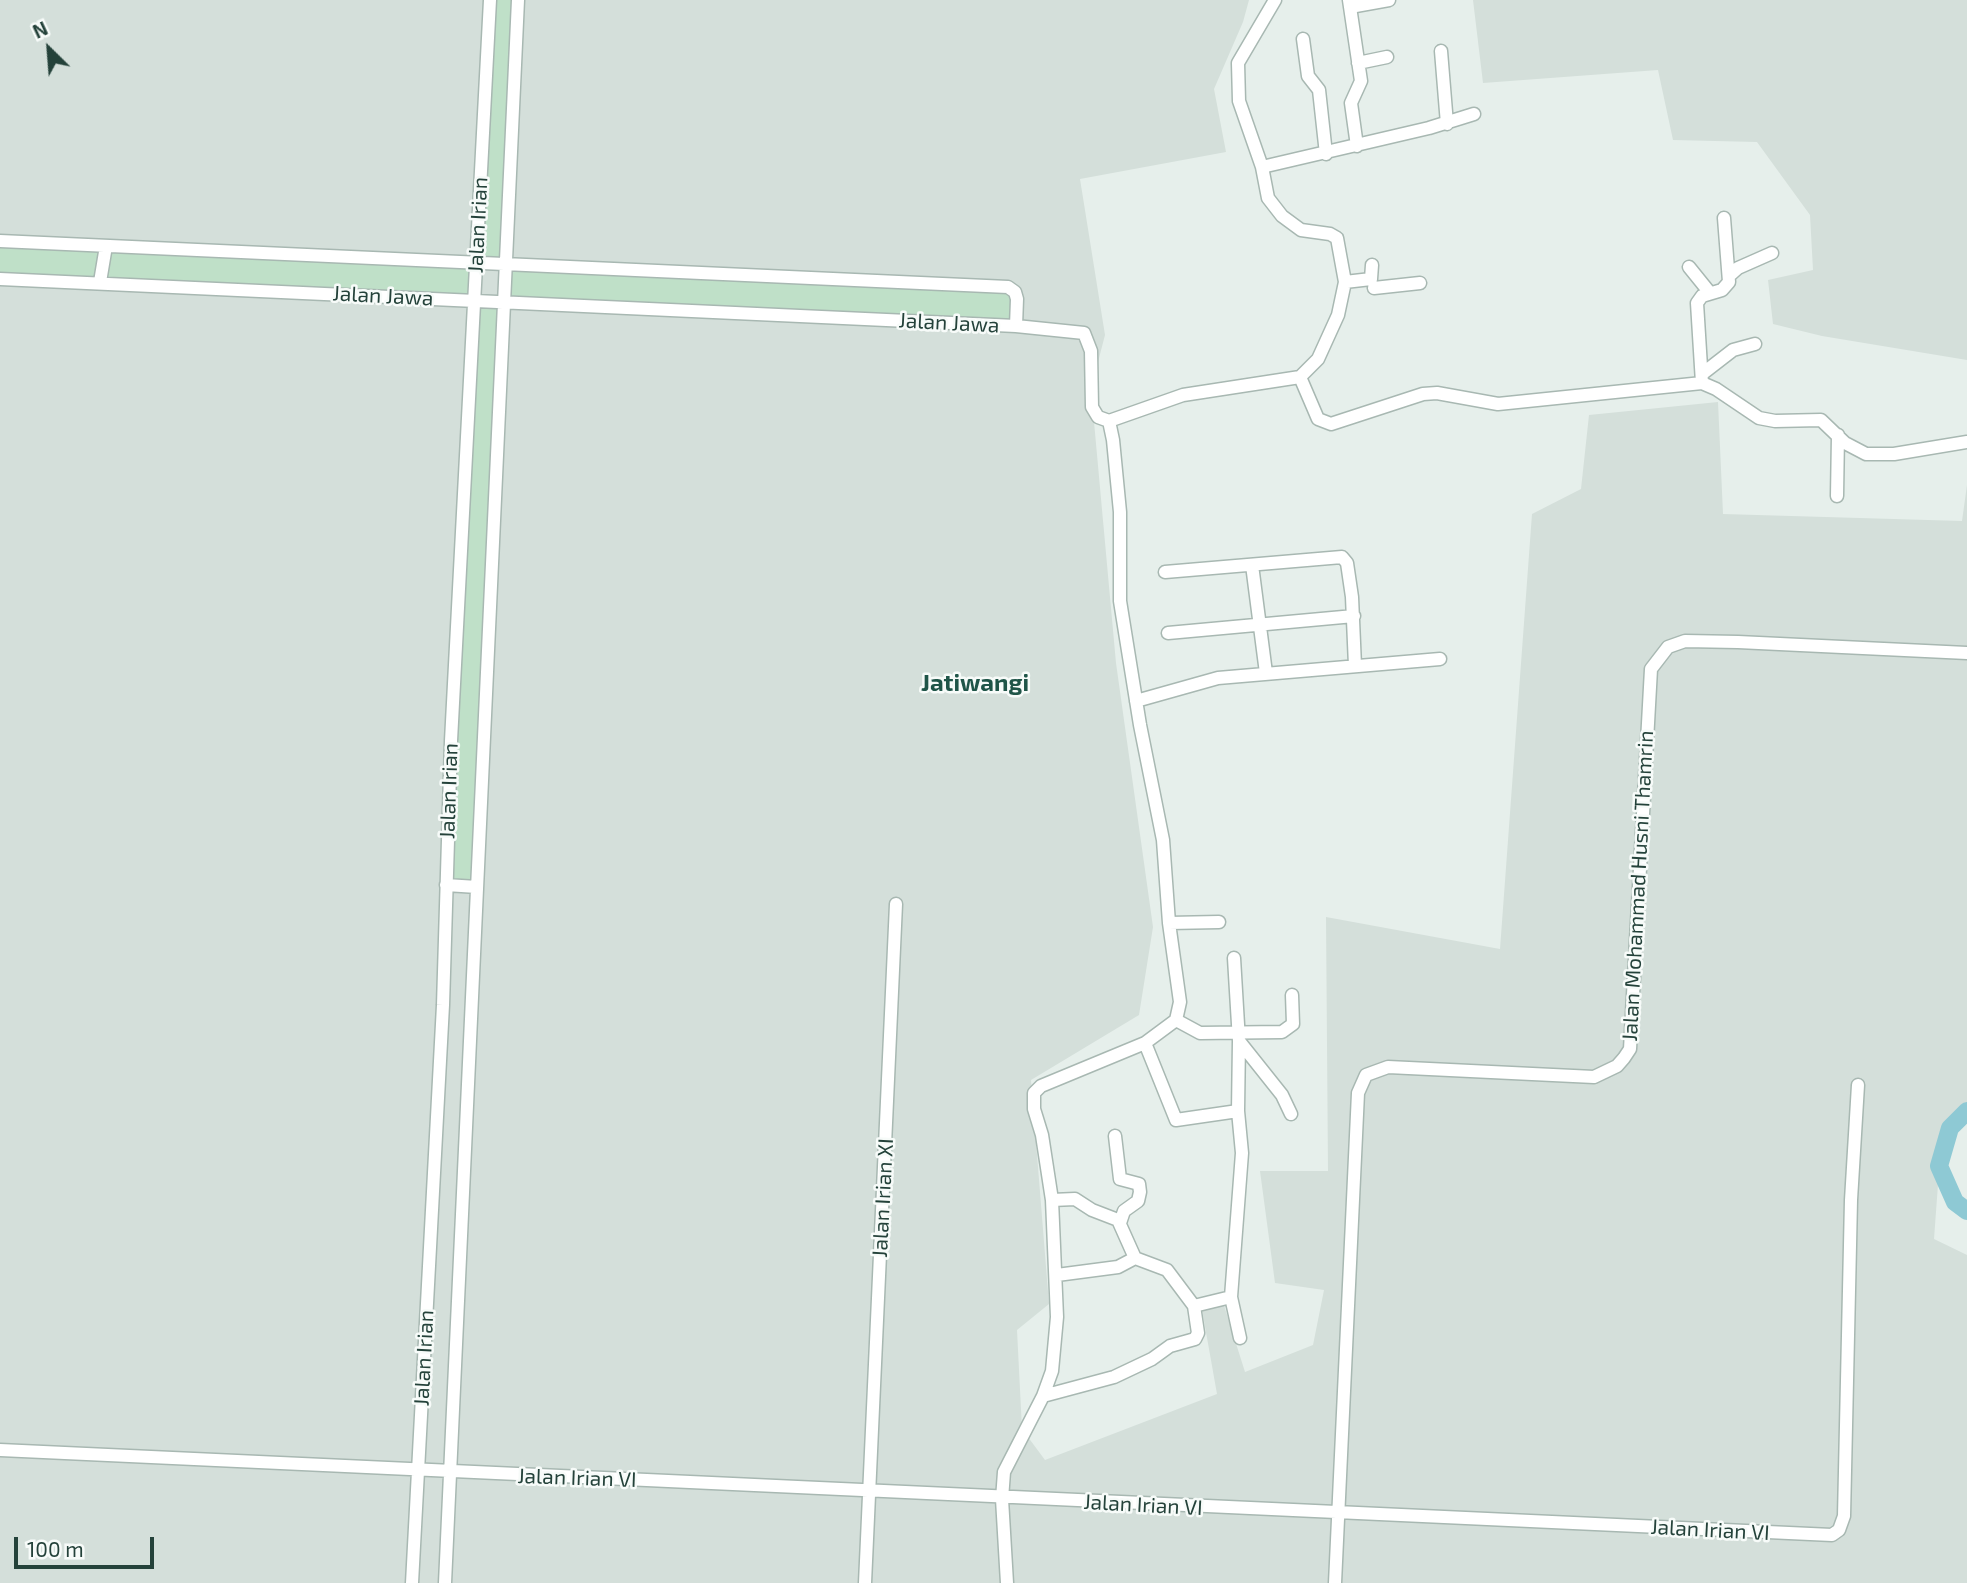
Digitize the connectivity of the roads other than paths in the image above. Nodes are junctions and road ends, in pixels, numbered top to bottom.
1 (490, 0) edge
2 (519, 0) edge
3 (1275, 0) edge
4 (1389, 0) edge
5 (1350, 3) edge
6 (1303, 39) dead end
7 (1441, 51) dead end
8 (1387, 57) dead end
9 (1358, 63) junction
10 (1474, 114) dead end
11 (1447, 124) junction
12 (1357, 146) junction
13 (1326, 154) junction
14 (1262, 167) junction
15 (1724, 218) dead end
16 (0, 241) edge
17 (106, 246) junction
18 (1772, 253) dead end
19 (477, 264) junction
20 (506, 265) junction
21 (1372, 265) dead end
22 (1689, 267) dead end
23 (1729, 276) junction
24 (0, 279) edge
25 (100, 282) junction
26 (1345, 282) junction
27 (1420, 283) dead end
28 (1374, 288) junction
29 (1710, 293) junction
30 (474, 301) junction
31 (505, 302) junction
32 (1016, 326) junction
33 (1755, 344) dead end
34 (1300, 377) junction
35 (1702, 379) junction
36 (1110, 421) junction
37 (1838, 434) junction
38 (1967, 442) edge
39 (1837, 496) dead end
40 (1252, 565) junction
41 (1165, 572) dead end
42 (1354, 616) junction
43 (1259, 624) junction
44 (1168, 633) dead end
45 (1967, 653) edge
46 (1440, 659) dead end
47 (1355, 666) junction
48 (1266, 673) junction
49 (1136, 701) junction
50 (446, 885) junction
51 (477, 887) junction
52 (896, 904) dead end
53 (1219, 922) dead end
54 (1169, 923) junction
55 (1234, 958) dead end
56 (1292, 995) dead end
57 (1177, 1020) junction
58 (1239, 1038) junction
59 (1145, 1043) junction
60 (1858, 1085) dead end
61 (1238, 1111) junction
62 (1290, 1114) dead end
63 (1115, 1136) dead end
64 (1052, 1200) junction
65 (1120, 1223) junction
66 (1135, 1258) junction
67 (1057, 1275) junction
68 (1231, 1297) junction
69 (1194, 1306) junction
70 (1241, 1338) dead end
71 (1044, 1396) junction
72 (0, 1450) edge
73 (418, 1471) junction
74 (450, 1474) junction
75 (870, 1492) junction
76 (1002, 1499) junction
77 (1338, 1514) junction
78 (412, 1583) edge
79 (445, 1583) edge
80 (865, 1583) edge
81 (1007, 1583) edge
82 (1335, 1583) edge

1 - 19 street, Jalan Irian
2 - 20 street, Jalan Irian
3 - 14 street
4 - 5 street
5 - 9 street
6 - 13 street
7 - 11 street
8 - 9 street
9 - 12 street
10 - 11 street
11 - 12 street
12 - 13 street
13 - 14 street
14 - 26 street
15 - 23 street
16 - 17 street, Jalan Jawa
17 - 19 street, Jalan Jawa
17 - 25 street
18 - 23 street
19 - 20 street, Jalan Jawa
19 - 30 street, Jalan Irian
20 - 31 street, Jalan Irian
20 - 32 street, Jalan Jawa
21 - 28 street
22 - 29 street
23 - 29 street
24 - 25 street, Jalan Jawa
25 - 30 street, Jalan Jawa
26 - 28 street
26 - 34 street
27 - 28 street
29 - 35 street
30 - 31 street, Jalan Jawa
30 - 50 street, Jalan Irian
31 - 32 street, Jalan Jawa
31 - 51 street, Jalan Irian
32 - 36 street
33 - 35 street
34 - 35 street
34 - 36 street
35 - 37 street
36 - 49 street
37 - 38 street
37 - 39 street
40 - 41 street
40 - 42 street
40 - 43 street
42 - 43 street
42 - 47 street
43 - 44 street
43 - 48 street
45 - 77 street, Jalan Mohammad Husni Thamrin
46 - 47 street
47 - 48 street
48 - 49 street
49 - 54 street
50 - 51 street
50 - 73 street, Jalan Irian
51 - 74 street, Jalan Irian
52 - 75 street, Jalan Irian XI
53 - 54 street
54 - 57 street
55 - 58 street
56 - 58 street
57 - 58 street
57 - 59 street
58 - 61 street
58 - 62 street
59 - 61 street
59 - 64 street
60 - 77 street, Jalan Irian VI
61 - 68 street
63 - 65 street
64 - 65 street
64 - 67 street
65 - 66 street
66 - 67 street
66 - 69 street
67 - 71 street
68 - 69 street
68 - 70 street
69 - 71 street
71 - 76 street
72 - 73 street, Jalan Irian VI
73 - 74 street, Jalan Irian VI
73 - 78 street, Jalan Irian
74 - 75 street, Jalan Irian VI
74 - 79 street, Jalan Irian
75 - 76 street, Jalan Irian VI
75 - 80 street, Jalan Irian XI
76 - 77 street, Jalan Irian VI
76 - 81 street
77 - 82 street

